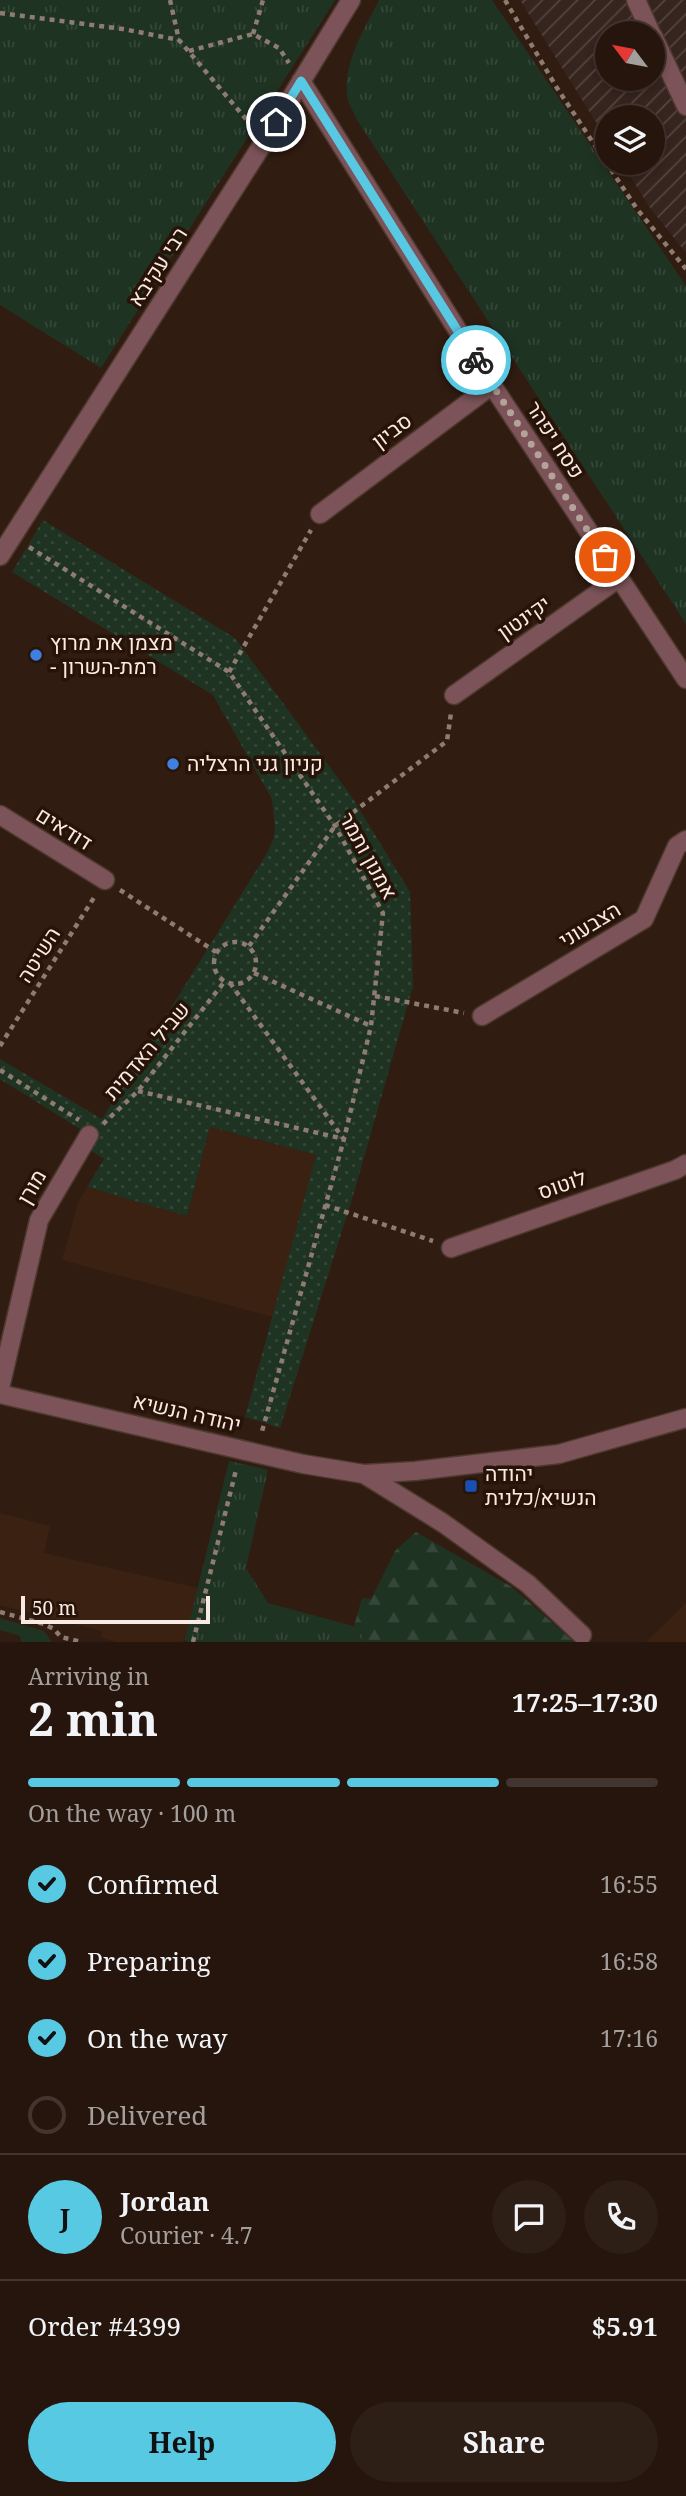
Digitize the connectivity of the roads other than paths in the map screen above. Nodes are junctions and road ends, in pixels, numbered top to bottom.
1 (351, 0) edge
2 (636, 0) edge
3 (646, 21) edge
4 (665, 62) edge
5 (301, 81) junction
6 (686, 106) edge
7 (492, 385) junction
8 (320, 514) road end
9 (0, 556) edge
10 (620, 578) junction
11 (686, 679) edge
12 (454, 695) road end
13 (0, 816) edge
14 (686, 840) edge
15 (105, 880) road end
16 (482, 1016) road end
17 (89, 1135) road end
18 (686, 1164) edge
19 (452, 1248) road end
20 (0, 1388) edge
21 (0, 1394) edge
22 (686, 1418) edge
23 (364, 1474) junction
24 (582, 1635) dead end

1 - 5 street, רבי עקיבא
2 - 3 street
4 - 6 street
5 - 7 street, פסח יפהר
5 - 9 street, רבי עקיבא
7 - 8 street, סביון
7 - 10 street, פסח יפהר
10 - 11 street, פסח יפהר
10 - 12 street, יקינטון
13 - 15 street, דודאים
14 - 16 street, הצבעוני
17 - 20 street, מורן
18 - 19 street, לוטוס
21 - 23 street, יהודה הנשיא
22 - 23 street, יהודה הנשיא
23 - 24 street, יהודה הנשיא

